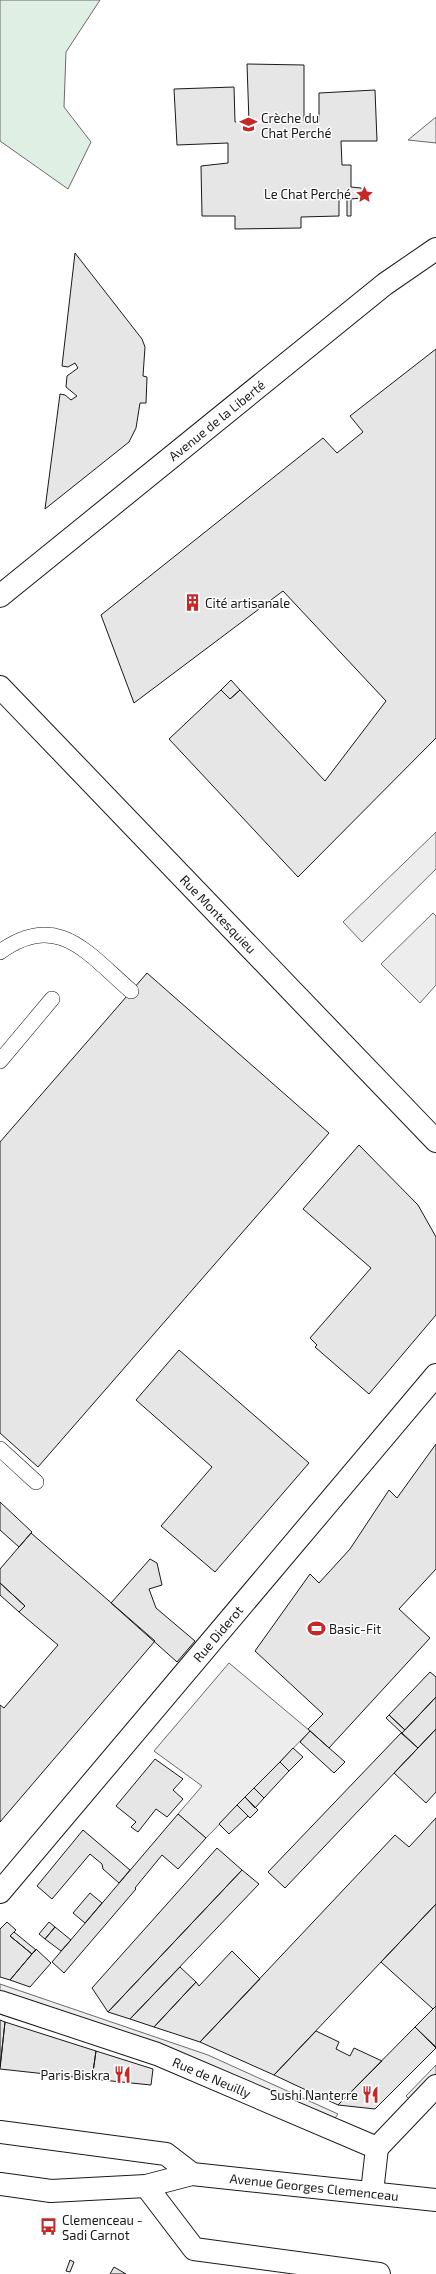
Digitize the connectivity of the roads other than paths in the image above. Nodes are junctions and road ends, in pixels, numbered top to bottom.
1 (436, 249) edge
2 (0, 596) edge
3 (0, 687) edge
4 (0, 952) edge
5 (131, 991) dead end
6 (52, 999) dead end
7 (0, 1061) edge
8 (436, 1141) edge
9 (436, 1375) edge
10 (0, 1449) edge
11 (36, 1482) dead end
12 (0, 1892) edge
13 (0, 2002) edge
14 (436, 2086) edge
15 (0, 2132) edge
16 (377, 2148) junction
17 (192, 2174) junction
18 (0, 2184) edge
19 (146, 2186) junction
20 (372, 2192) junction
21 (436, 2200) edge
22 (379, 2274) edge

1 - 2 street, Avenue de la Liberté
3 - 8 street, Rue Montesquieu
4 - 5 lane
6 - 7 lane
9 - 12 street, Rue Diderot
10 - 11 lane
13 - 16 street, Rue de Neuilly
14 - 16 street
15 - 17 street
16 - 20 street
17 - 19 street, Avenue Georges Clemenceau
17 - 20 street, Avenue Georges Clemenceau
18 - 19 street, Avenue Georges Clemenceau
19 - 22 street
20 - 21 street, Avenue Georges Clemenceau

